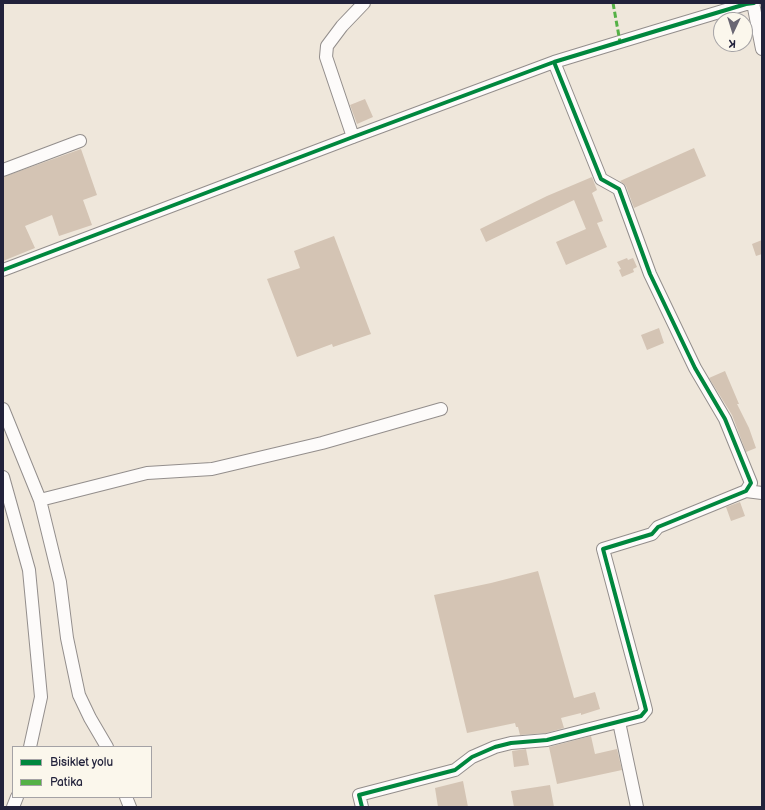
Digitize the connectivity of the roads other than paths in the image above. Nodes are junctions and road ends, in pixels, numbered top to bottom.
1 (364, 3) edge
2 (750, 3) edge
3 (762, 49) edge
4 (554, 62) junction
5 (353, 137) junction
6 (80, 141) dead end
7 (3, 170) edge
8 (3, 270) edge
9 (3, 409) edge
10 (441, 409) dead end
11 (3, 477) edge
12 (746, 491) junction
13 (762, 493) edge
14 (40, 500) junction
15 (620, 722) junction
16 (30, 746) edge
17 (106, 746) edge
18 (362, 807) edge
19 (637, 807) edge

1 - 5 street
2 - 3 street
2 - 4 street
4 - 5 street
4 - 12 street
5 - 8 street
6 - 7 street
9 - 14 street
10 - 14 street
11 - 16 street
12 - 13 street
12 - 15 street
14 - 17 street
15 - 18 street
15 - 19 street

